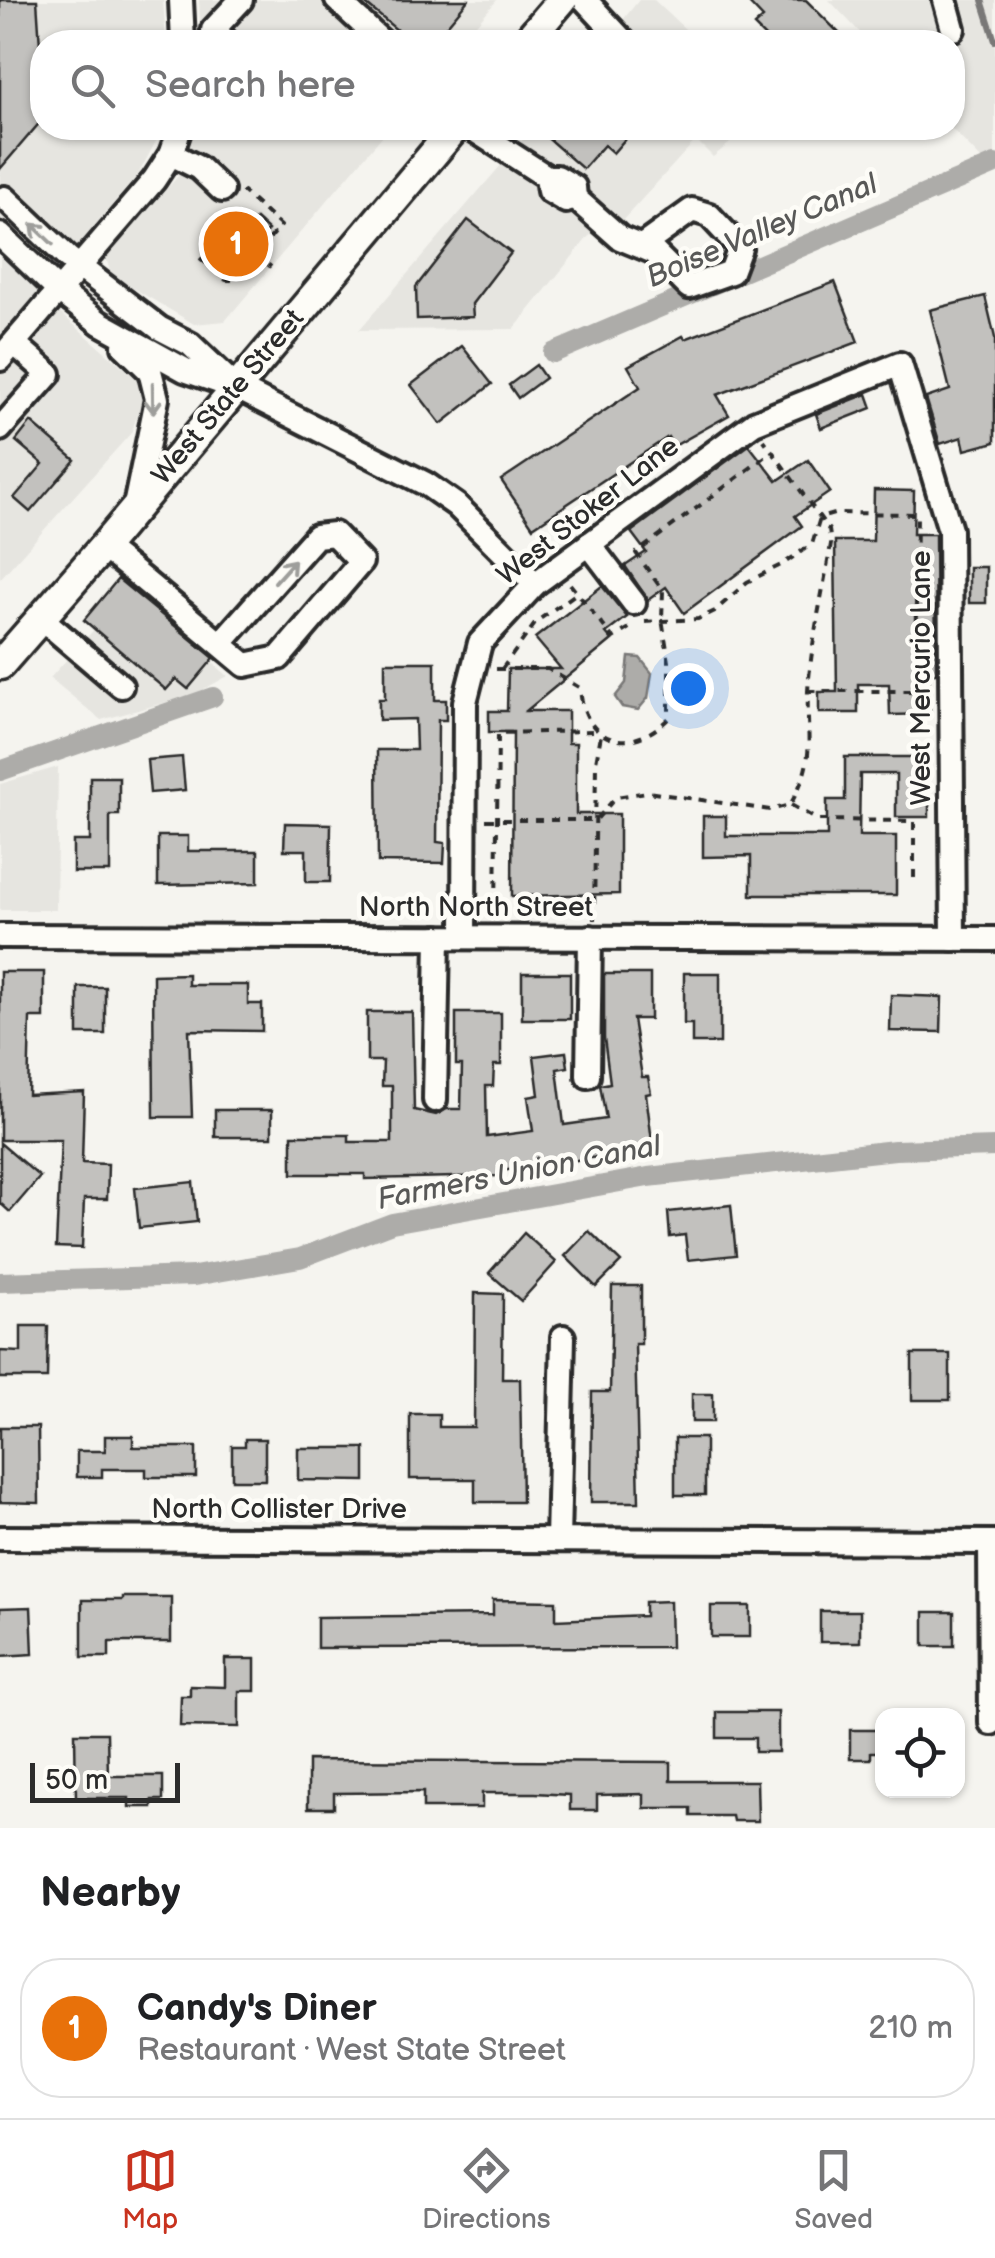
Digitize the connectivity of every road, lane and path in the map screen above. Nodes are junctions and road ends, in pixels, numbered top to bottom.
1 (180, 0) edge
2 (241, 0) edge
3 (337, 0) edge
4 (562, 0) edge
5 (585, 0) edge
6 (945, 0) edge
7 (953, 29) dead end
8 (182, 30) edge
9 (224, 30) edge
10 (369, 30) edge
11 (536, 30) edge
12 (613, 30) edge
13 (175, 140) edge
14 (444, 140) edge
15 (490, 140) edge
16 (170, 154) junction
17 (231, 190) joint
18 (5, 198) dead end
19 (0, 235) edge
20 (642, 246) dead end
21 (256, 254) junction
22 (200, 258) dead end
23 (271, 267) dead end
24 (80, 268) junction
25 (60, 292) junction
26 (100, 323) junction
27 (8, 352) edge
28 (900, 364) joint
29 (237, 388) junction
30 (754, 422) junction
31 (0, 428) edge
32 (136, 506) junction
33 (820, 518) junction
34 (590, 544) junction
35 (103, 547) junction
36 (580, 575) dead end
37 (535, 584) junction
38 (577, 593) junction
39 (634, 603) dead end
40 (40, 618) junction
41 (220, 644) junction
42 (0, 665) edge
43 (502, 669) dead end
44 (121, 686) dead end
45 (808, 691) junction
46 (593, 730) dead end
47 (601, 735) dead end
48 (790, 805) junction
49 (464, 820) junction
50 (498, 820) junction
51 (596, 820) junction
52 (914, 884) dead end
53 (516, 915) dead end
54 (0, 936) edge
55 (464, 936) junction
56 (438, 937) junction
57 (590, 937) junction
58 (953, 938) junction
59 (995, 939) edge
60 (588, 1076) dead end
61 (435, 1100) dead end
62 (563, 1337) dead end
63 (0, 1538) edge
64 (558, 1540) junction
65 (992, 1542) edge
66 (990, 1723) dead end

1 - 8 street
2 - 9 street
3 - 10 street
4 - 11 main road
5 - 12 street
6 - 7 street
13 - 16 street
14 - 29 main road, West State Street
15 - 20 street
16 - 17 street
16 - 24 street
17 - 21 path
24 -> 18 street
19 - 25 street
21 - 22 path
21 - 23 path
24 - 25 street
24 - 29 street
25 - 26 street
25 - 27 street
26 - 29 street
26 -> 32 street
27 - 31 street
28 - 30 street, West Stoker Lane
28 - 58 street, West Mercurio Lane
29 - 32 main road, West State Street
29 - 37 street
30 - 33 path
30 - 34 street, West Stoker Lane
32 - 35 main road, West State Street
33 - 38 path
33 - 45 path
33 - 45 path
34 - 37 street, West Stoker Lane
34 - 39 street
35 - 40 main road, West State Street
35 - 41 street
36 - 38 path
37 - 49 street, West Stoker Lane
38 - 43 path
40 - 42 main road, West State Street
40 - 44 street
41 -> 41 street
45 - 48 path
46 - 50 path
47 - 51 path
48 - 51 path
48 - 52 path
49 - 50 path
49 - 55 street, West Stoker Lane
50 - 51 path
50 - 53 path
51 - 57 path
54 - 56 street, North North Street
55 - 56 street, North North Street
55 - 57 street, North North Street
56 - 61 street
57 - 58 street, North North Street
57 - 60 street
58 - 59 street, North North Street
62 - 64 street
63 - 64 street, North Collister Drive
64 - 65 street, North Collister Drive
65 - 66 street

